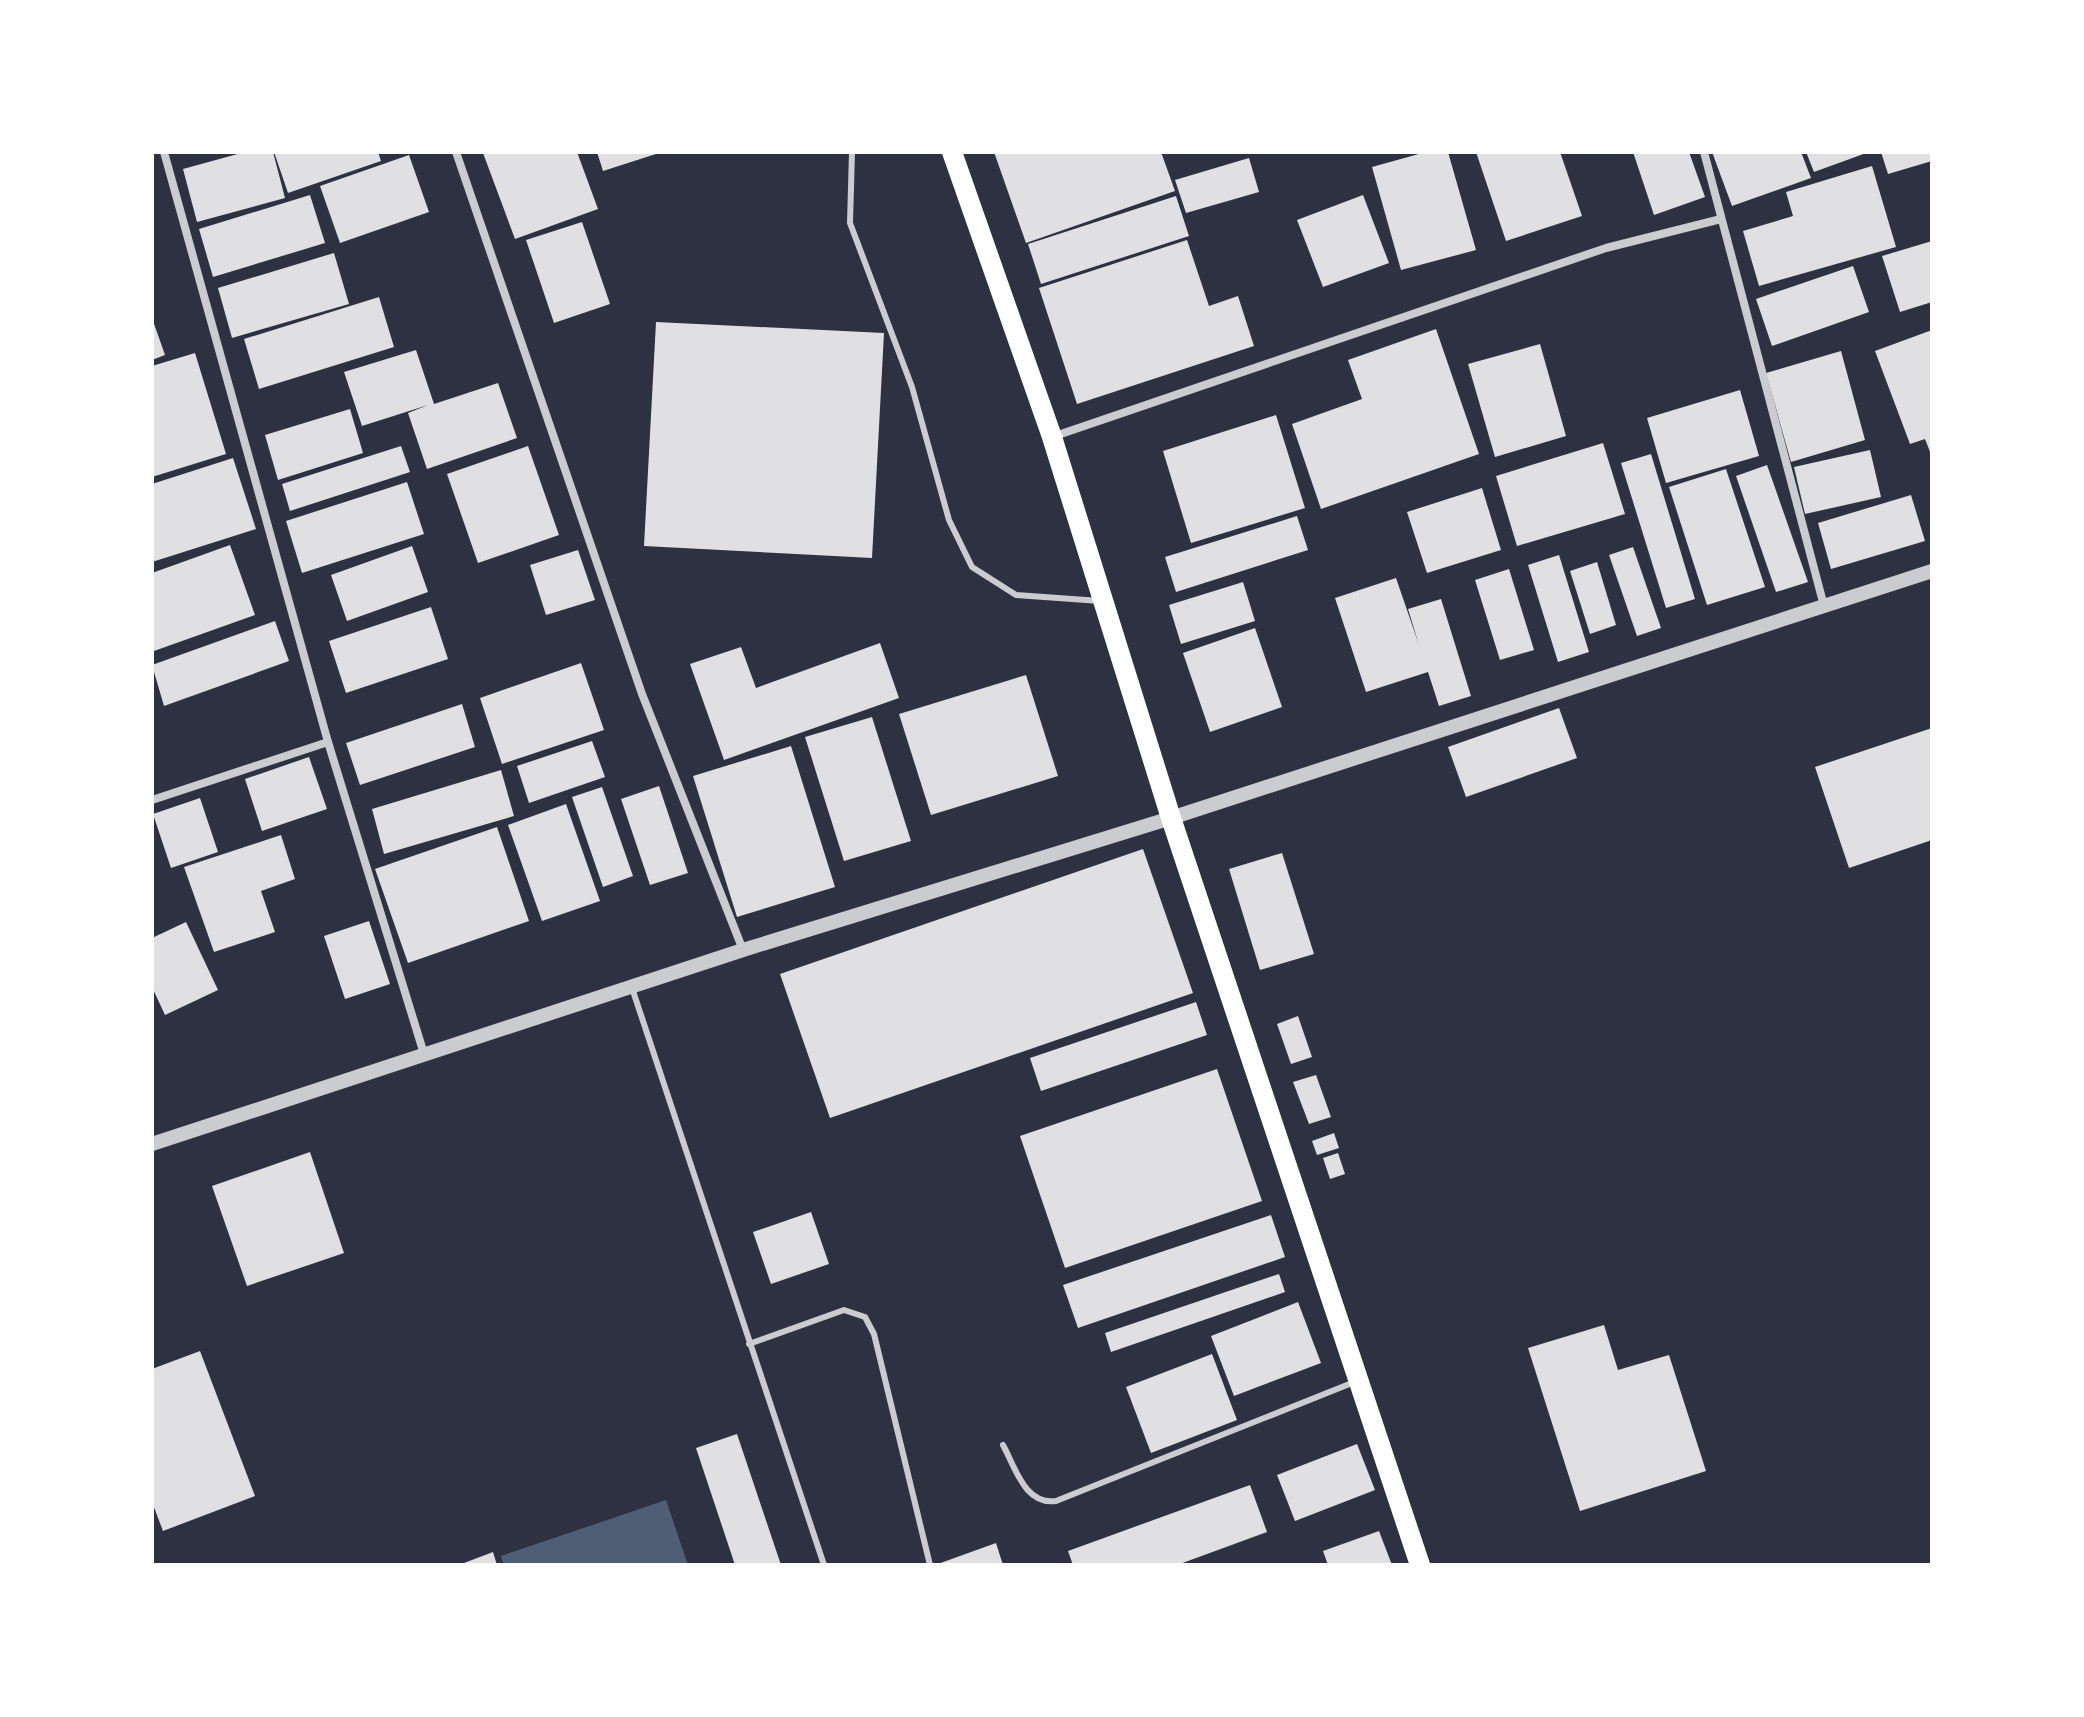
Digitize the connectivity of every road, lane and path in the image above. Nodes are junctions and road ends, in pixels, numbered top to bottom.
1 (164, 152) edge
2 (456, 152) edge
3 (852, 152) edge
4 (952, 152) edge
5 (1704, 152) edge
6 (1721, 219) junction
7 (1052, 437) junction
8 (1932, 571) edge
9 (1103, 601) junction
10 (1824, 606) junction
11 (328, 742) junction
12 (152, 800) edge
13 (1171, 818) junction
14 (743, 950) junction
15 (632, 988) junction
16 (424, 1054) junction
17 (152, 1144) edge
18 (749, 1344) junction
19 (1360, 1380) junction
20 (1003, 1445) dead end
21 (824, 1565) edge
22 (930, 1565) edge
23 (1420, 1565) edge

1 - 11 street
2 - 14 street
3 - 9 lane
4 - 7 main road
5 - 6 street
6 - 7 street
6 - 10 street
7 - 9 main road
8 - 10 street
9 - 13 main road
10 - 13 street
11 - 12 street
11 - 16 street
13 - 14 street
13 - 19 main road
14 - 15 street
15 - 16 street
15 - 18 lane
16 - 17 street
18 - 21 lane
18 - 22 lane
19 - 20 lane
19 - 23 main road

